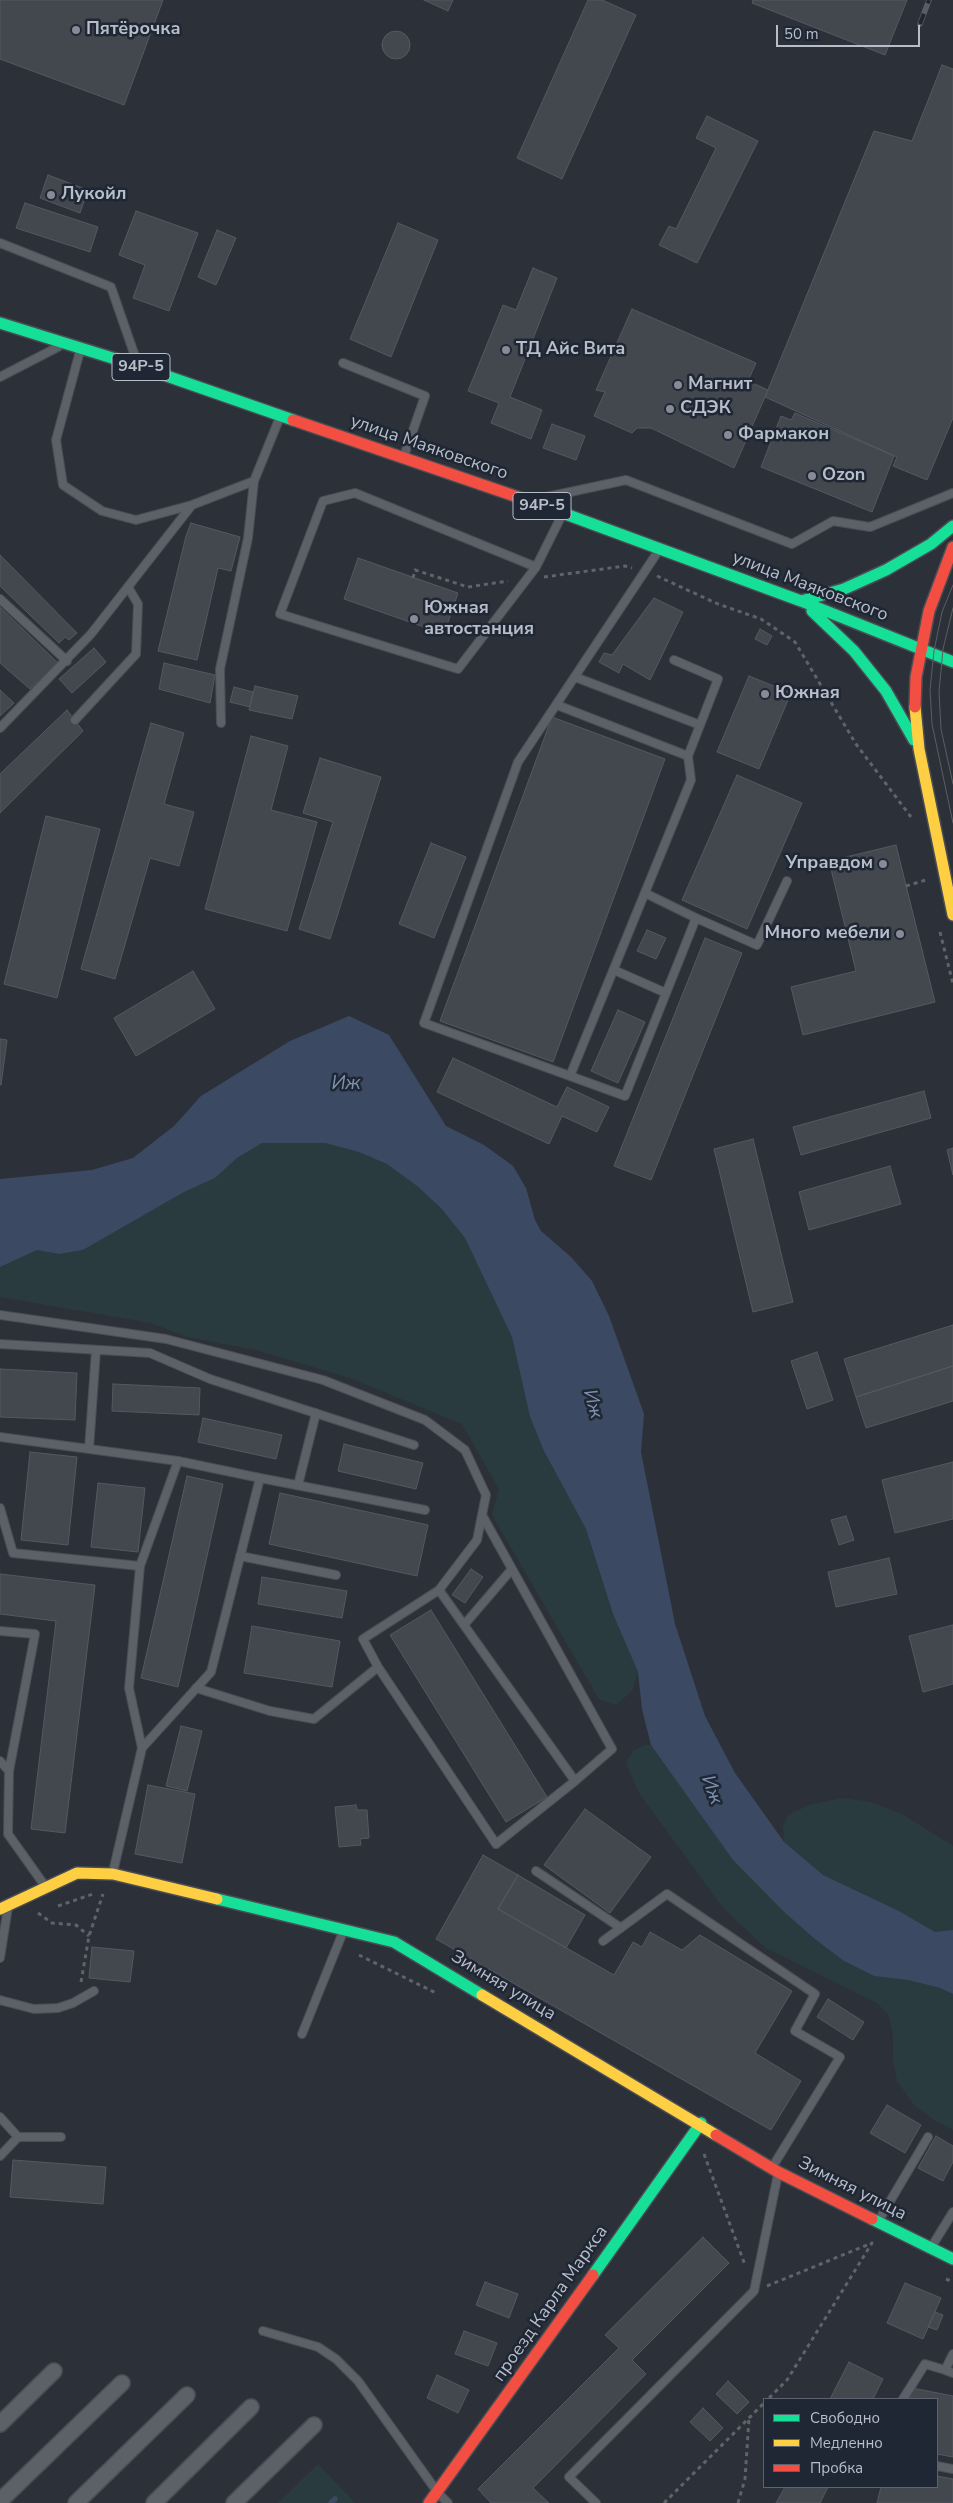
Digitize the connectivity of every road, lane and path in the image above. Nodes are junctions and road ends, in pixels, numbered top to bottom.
1 (0, 243) edge
2 (0, 323) edge
3 (65, 344) junction
4 (81, 349) junction
5 (343, 363) dead end
6 (138, 366) junction
7 (0, 377) edge
8 (281, 415) junction
9 (403, 458) junction
10 (254, 481) junction
11 (953, 493) edge
12 (528, 501) junction
13 (192, 505) junction
14 (563, 513) junction
15 (953, 526) edge
16 (953, 547) edge
17 (660, 549) junction
18 (536, 568) junction
19 (645, 572) junction
20 (413, 578) dead end
21 (536, 578) dead end
22 (517, 580) dead end
23 (128, 587) junction
24 (0, 599) edge
25 (801, 601) junction
26 (920, 649) junction
27 (674, 660) dead end
28 (67, 661) junction
29 (953, 662) edge
30 (576, 677) junction
31 (557, 705) junction
32 (75, 720) dead end
33 (221, 723) dead end
34 (700, 725) junction
35 (0, 728) edge
36 (919, 749) junction
37 (688, 756) junction
38 (915, 822) dead end
39 (927, 880) dead end
40 (787, 881) dead end
41 (906, 886) dead end
42 (645, 893) junction
43 (953, 915) edge
44 (696, 918) junction
45 (614, 970) junction
46 (666, 993) junction
47 (570, 1076) junction
48 (0, 1314) edge
49 (0, 1344) edge
50 (96, 1350) junction
51 (316, 1413) junction
52 (0, 1437) edge
53 (414, 1445) dead end
54 (89, 1449) junction
55 (178, 1461) junction
56 (260, 1478) junction
57 (298, 1485) junction
58 (0, 1508) edge
59 (425, 1510) dead end
60 (482, 1515) junction
61 (240, 1556) junction
62 (140, 1566) junction
63 (512, 1569) junction
64 (336, 1575) dead end
65 (438, 1590) junction
66 (464, 1625) junction
67 (0, 1631) edge
68 (378, 1667) junction
69 (196, 1688) junction
70 (142, 1748) junction
71 (0, 1761) edge
72 (9, 1771) junction
73 (575, 1781) junction
74 (536, 1871) dead end
75 (113, 1874) junction
76 (45, 1886) junction
77 (104, 1891) dead end
78 (4, 1907) edge
79 (38, 1913) dead end
80 (621, 1928) junction
81 (343, 1930) junction
82 (89, 1936) junction
83 (603, 1941) dead end
84 (0, 1958) edge
85 (94, 1991) dead end
86 (0, 2000) edge
87 (79, 2000) junction
88 (302, 2034) dead end
89 (0, 2118) edge
90 (701, 2123) junction
91 (928, 2136) dead end
92 (18, 2137) junction
93 (61, 2137) dead end
94 (704, 2152) dead end
95 (0, 2156) edge
96 (775, 2169) junction
97 (953, 2212) edge
98 (878, 2222) junction
99 (931, 2248) junction
100 (953, 2259) edge
101 (754, 2291) junction
102 (263, 2330) dead end
103 (953, 2354) edge
104 (54, 2371) dead end
105 (949, 2371) edge
106 (122, 2383) dead end
107 (187, 2395) dead end
108 (769, 2398) edge
109 (904, 2398) edge
110 (763, 2403) edge
111 (251, 2408) dead end
112 (750, 2417) junction
113 (0, 2424) edge
114 (314, 2425) dead end
115 (938, 2466) edge
116 (953, 2469) edge
117 (438, 2493) junction
118 (0, 2501) edge
119 (76, 2503) edge
120 (154, 2503) edge
121 (234, 2503) edge
122 (428, 2503) edge
123 (448, 2503) edge
124 (596, 2503) edge
125 (664, 2503) edge
126 (738, 2503) edge

1 - 6 lane
2 - 3 main road, улица Маяковского / 94Р-5
3 - 4 main road, улица Маяковского / 94Р-5
3 - 7 lane
4 - 6 main road, улица Маяковского / 94Р-5
4 - 13 lane
5 - 9 lane
6 - 8 main road, улица Маяковского / 94Р-5
8 - 9 main road, улица Маяковского / 94Р-5
8 - 10 lane
9 - 12 main road, улица Маяковского / 94Р-5
10 - 13 lane
10 - 33 lane
11 - 12 lane
12 - 14 main road, улица Маяковского / 94Р-5
13 - 23 lane
14 - 17 main road, улица Маяковского / 94Р-5
14 - 18 lane
15 - 25 main road
16 - 26 main road
17 - 19 lane
17 - 25 main road, улица Маяковского / 94Р-5
18 - 18 lane
19 - 21 path
19 - 30 lane
19 - 38 path
20 - 22 path
23 - 28 lane
23 - 32 lane
24 - 28 lane
25 - 26 main road, улица Маяковского / 94Р-5
25 - 36 main road
26 - 29 main road, улица Маяковского / 94Р-5
26 - 36 main road
27 - 34 lane
28 - 35 lane
30 - 31 lane
30 - 34 lane
31 - 37 lane
31 - 47 lane
34 - 37 lane
36 - 43 main road
37 - 42 lane
39 - 41 path
40 - 44 lane
42 - 44 lane
42 - 45 lane
44 - 46 lane
45 - 46 lane
45 - 47 lane
46 - 47 lane
48 - 60 lane
49 - 50 lane
50 - 51 lane
50 - 54 lane
51 - 53 lane
51 - 57 lane
52 - 54 lane
54 - 55 lane
55 - 56 lane
55 - 62 lane
56 - 57 lane
56 - 61 lane
57 - 59 lane
58 - 62 lane
60 - 63 lane
60 - 65 lane
61 - 64 lane
61 - 69 lane
62 - 70 lane
63 - 66 lane
63 - 73 lane
65 - 66 lane
65 - 68 lane
66 - 73 lane
67 - 72 lane
68 - 69 lane
68 - 73 lane
69 - 70 lane
70 - 75 lane
71 - 72 lane
72 - 76 lane
74 - 80 lane
75 - 76 main road, Зимняя улица
75 - 81 main road, Зимняя улица
76 - 78 main road, Зимняя улица
77 - 82 path
78 - 84 lane
79 - 82 path
80 - 83 lane
80 - 96 lane
81 - 88 lane
81 - 90 main road, Зимняя улица
82 - 87 path
85 - 87 lane
86 - 87 lane
89 - 92 lane
90 - 96 main road, Зимняя улица
90 - 117 main road, проезд Карла Маркса
91 - 98 lane
92 - 93 lane
92 - 95 lane
94 - 101 path
96 - 98 main road, Зимняя улица
96 - 101 lane
97 - 99 lane
98 - 99 main road, Зимняя улица
99 - 100 main road, Зимняя улица
101 - 108 path
101 - 124 lane
102 - 117 lane
103 - 105 lane
104 - 113 street
105 - 109 lane
106 - 118 street
107 - 119 street
110 - 112 path
111 - 120 street
112 - 125 path
112 - 126 path
114 - 121 street
115 - 116 lane
117 - 122 main road, проезд Карла Маркса
117 - 123 lane

